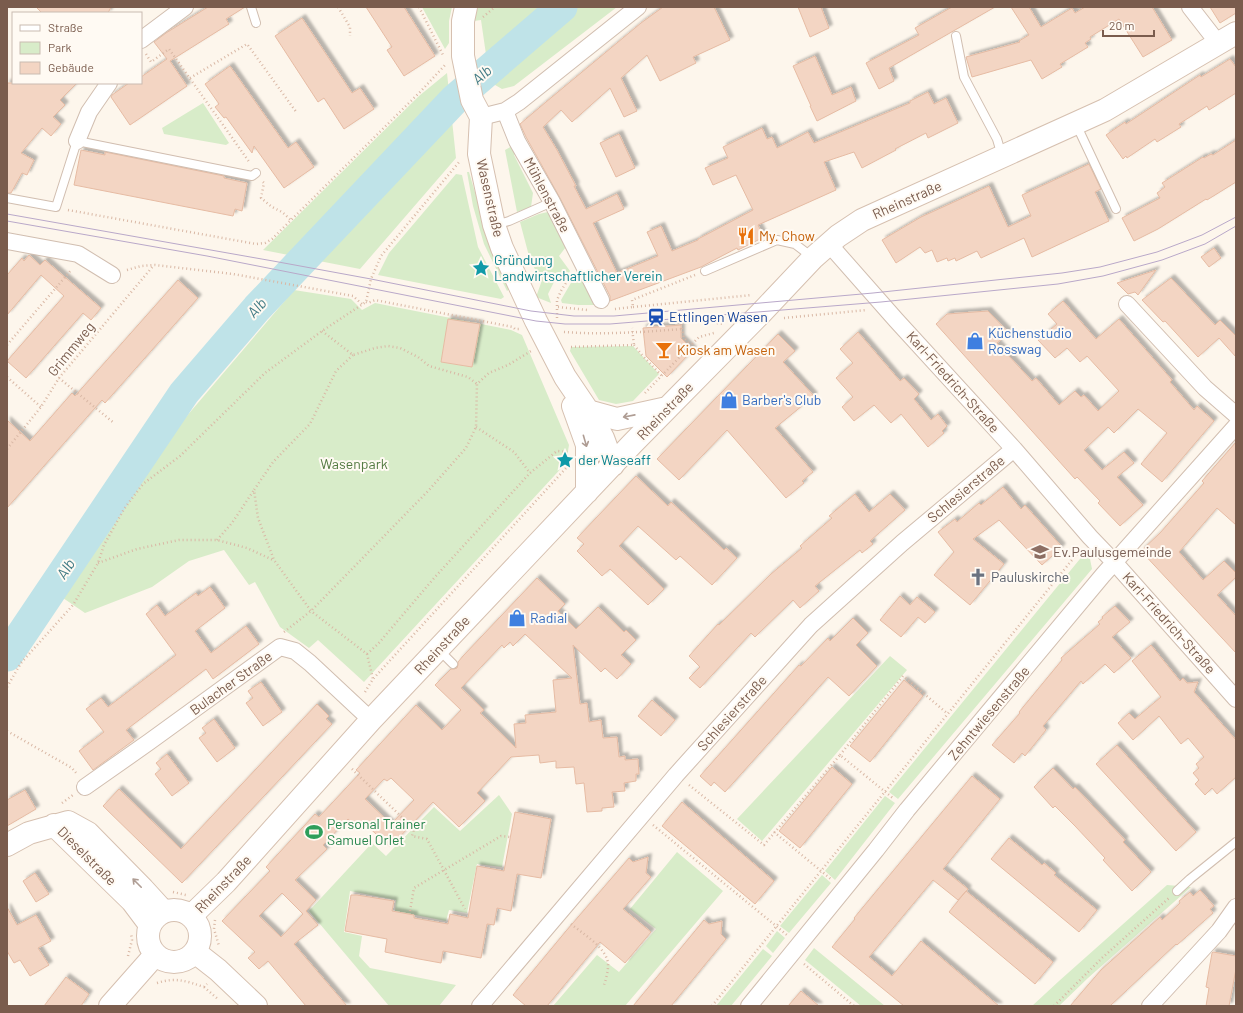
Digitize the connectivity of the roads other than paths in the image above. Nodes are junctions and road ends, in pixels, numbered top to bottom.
1 (185, 7) edge
2 (251, 7) edge
3 (466, 7) edge
4 (638, 7) edge
5 (1190, 7) edge
6 (256, 23) dead end
7 (956, 36) dead end
8 (1227, 38) edge
9 (143, 47) edge
10 (109, 84) edge
11 (476, 108) junction
12 (505, 111) junction
13 (1076, 123) junction
14 (77, 141) junction
15 (1002, 157) junction
16 (256, 173) road end
17 (7, 198) edge
18 (552, 202) junction
19 (1116, 209) dead end
20 (494, 225) junction
21 (7, 241) edge
22 (821, 251) junction
23 (705, 271) road end
24 (112, 275) road end
25 (1127, 304) dead end
26 (602, 306) road end
27 (565, 378) junction
28 (667, 408) junction
29 (588, 411) junction
30 (1236, 415) edge
31 (1236, 426) edge
32 (1014, 449) junction
33 (613, 464) junction
34 (587, 492) junction
35 (1115, 563) junction
36 (438, 649) junction
37 (453, 664) dead end
38 (1236, 699) edge
39 (371, 720) junction
40 (86, 785) road end
41 (1236, 842) edge
42 (7, 844) edge
43 (1177, 891) dead end
44 (1236, 907) edge
45 (160, 909) junction
46 (191, 916) junction
47 (195, 952) junction
48 (155, 955) junction
49 (110, 1006) edge
50 (256, 1006) edge
51 (480, 1006) edge
52 (749, 1006) edge
53 (1150, 1006) edge

1 - 9 street
2 - 6 lane
3 - 11 main road, Wasenstraße
4 - 12 street
5 - 8 street
7 - 15 lane
8 - 13 main road, Rheinstraße
10 - 14 street
11 - 12 street
11 - 20 main road, Wasenstraße
12 - 18 street, Mühlenstraße
13 - 15 main road, Rheinstraße
13 - 19 lane
14 - 16 lane
14 - 17 lane
15 - 22 main road, Rheinstraße
18 - 20 lane
18 - 26 street, Mühlenstraße
20 - 27 main road, Wasenstraße
21 - 24 street
22 - 23 lane
22 - 28 main road, Rheinstraße
22 - 32 street, Karl-Friedrich-Straße
25 - 30 street
27 - 29 main road, Wasenstraße
27 -> 34 main road, Wasenstraße
28 -> 29 main road
28 - 33 main road, Rheinstraße
29 - 33 main road, Wasenstraße
31 - 35 street, Zehntwiesenstraße
32 - 35 street, Karl-Friedrich-Straße
32 - 51 street, Schlesierstraße
33 - 34 main road, Rheinstraße
34 - 36 main road, Rheinstraße
35 - 38 street, Karl-Friedrich-Straße
35 - 52 street, Zehntwiesenstraße
36 - 37 lane
36 - 39 main road, Rheinstraße
39 - 40 street, Bulacher Straße
39 - 46 main road, Rheinstraße
41 - 43 lane
42 - 45 main road, Dieselstraße
44 - 53 street
45 - 46 main road, Rheinstraße
45 - 48 main road
46 - 47 main road, Rheinstraße
47 - 48 main road
47 - 50 main road
48 - 49 main road

